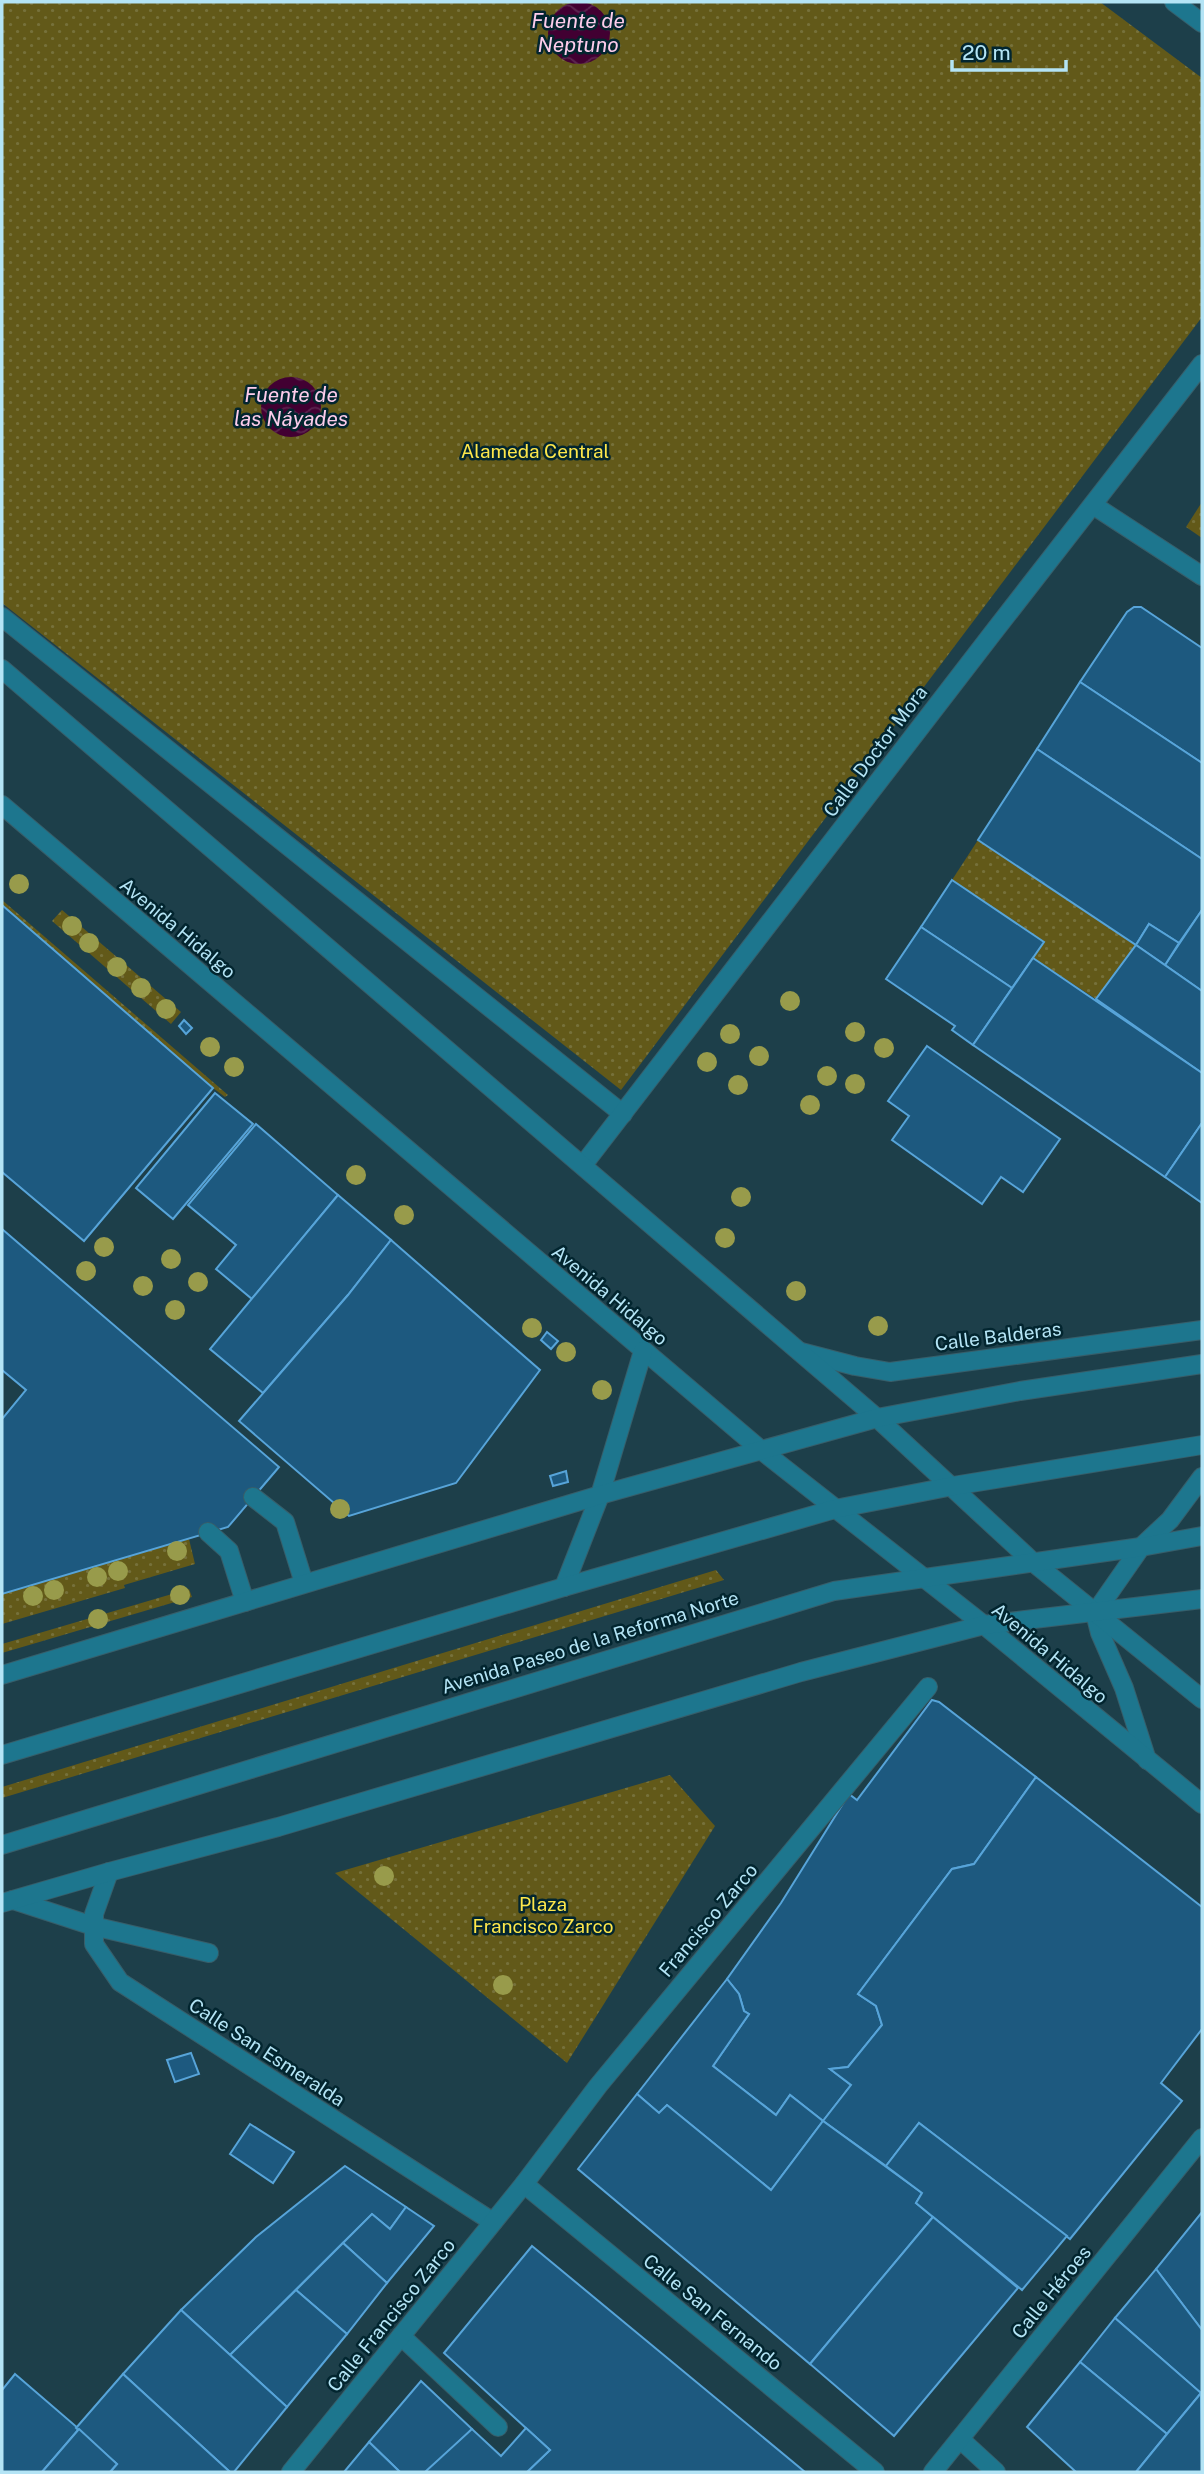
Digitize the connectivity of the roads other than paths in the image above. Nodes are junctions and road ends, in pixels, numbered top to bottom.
1 (1174, 2) edge
2 (1202, 23) edge
3 (1202, 364) edge
4 (1093, 505) junction
5 (1202, 576) edge
6 (2, 617) edge
7 (2, 669) edge
8 (2, 805) edge
9 (624, 1114) junction
10 (583, 1165) junction
11 (1202, 1330) edge
12 (643, 1351) junction
13 (801, 1352) junction
14 (1202, 1364) edge
15 (877, 1418) junction
16 (1202, 1445) edge
17 (761, 1450) junction
18 (1202, 1477) edge
19 (953, 1486) junction
20 (600, 1495) junction
21 (253, 1497) dead end
22 (835, 1509) junction
23 (208, 1532) dead end
24 (1202, 1535) edge
25 (1141, 1547) junction
26 (1034, 1563) junction
27 (923, 1578) junction
28 (304, 1583) junction
29 (564, 1587) junction
30 (1202, 1600) edge
31 (245, 1602) junction
32 (1095, 1613) junction
33 (984, 1625) junction
34 (2, 1675) edge
35 (928, 1687) dead end
36 (1202, 1699) edge
37 (2, 1755) edge
38 (1147, 1760) junction
39 (1202, 1804) edge
40 (2, 1845) edge
41 (109, 1872) junction
42 (7, 1902) edge
43 (93, 1926) junction
44 (209, 1953) dead end
45 (1202, 2138) edge
46 (524, 2184) junction
47 (493, 2222) junction
48 (401, 2336) junction
49 (498, 2427) dead end
50 (960, 2439) junction
51 (291, 2472) edge
52 (875, 2472) edge
53 (933, 2472) edge
54 (996, 2472) edge

1 - 2 street
3 - 4 street, Calle Doctor Mora
4 - 5 street
4 - 9 street, Calle Doctor Mora
6 - 9 street
7 - 10 street
8 - 12 street, Avenida Hidalgo
9 - 10 street, Calle Doctor Mora
10 - 13 street
11 - 13 street, Calle Balderas
12 - 17 street, Avenida Hidalgo
12 - 20 street
13 - 15 street
14 - 15 street
15 - 17 street
15 - 19 street
16 - 19 street
17 - 20 street
17 - 22 street, Avenida Hidalgo
18 - 25 street
19 - 22 street
19 - 26 street
20 - 28 street
20 - 29 street
21 - 28 street
22 - 27 street, Avenida Hidalgo
22 - 29 street
23 - 31 street
24 - 25 street, Avenida Paseo de la Reforma Norte
25 - 26 street, Avenida Paseo de la Reforma Norte
25 - 32 street
26 - 27 street, Avenida Paseo de la Reforma Norte
26 - 32 street
27 - 33 street, Avenida Hidalgo
27 - 40 street, Avenida Paseo de la Reforma Norte
28 - 31 street
29 - 37 street
30 - 32 street
31 - 34 street
32 - 33 street
32 - 36 street
32 - 38 street
33 - 38 street, Avenida Hidalgo
33 - 41 street
35 - 46 street, Francisco Zarco
38 - 39 street, Avenida Hidalgo
41 - 42 street
41 - 43 street
42 - 43 street
43 - 44 street
43 - 47 street, Calle San Esmeralda
45 - 50 street, Calle Héroes
46 - 47 street, Calle Francisco Zarco
46 - 52 street, Calle San Fernando
47 - 48 street, Calle Francisco Zarco
48 - 49 street
48 - 51 street, Calle Francisco Zarco
50 - 53 street, Calle Héroes
50 - 54 street

